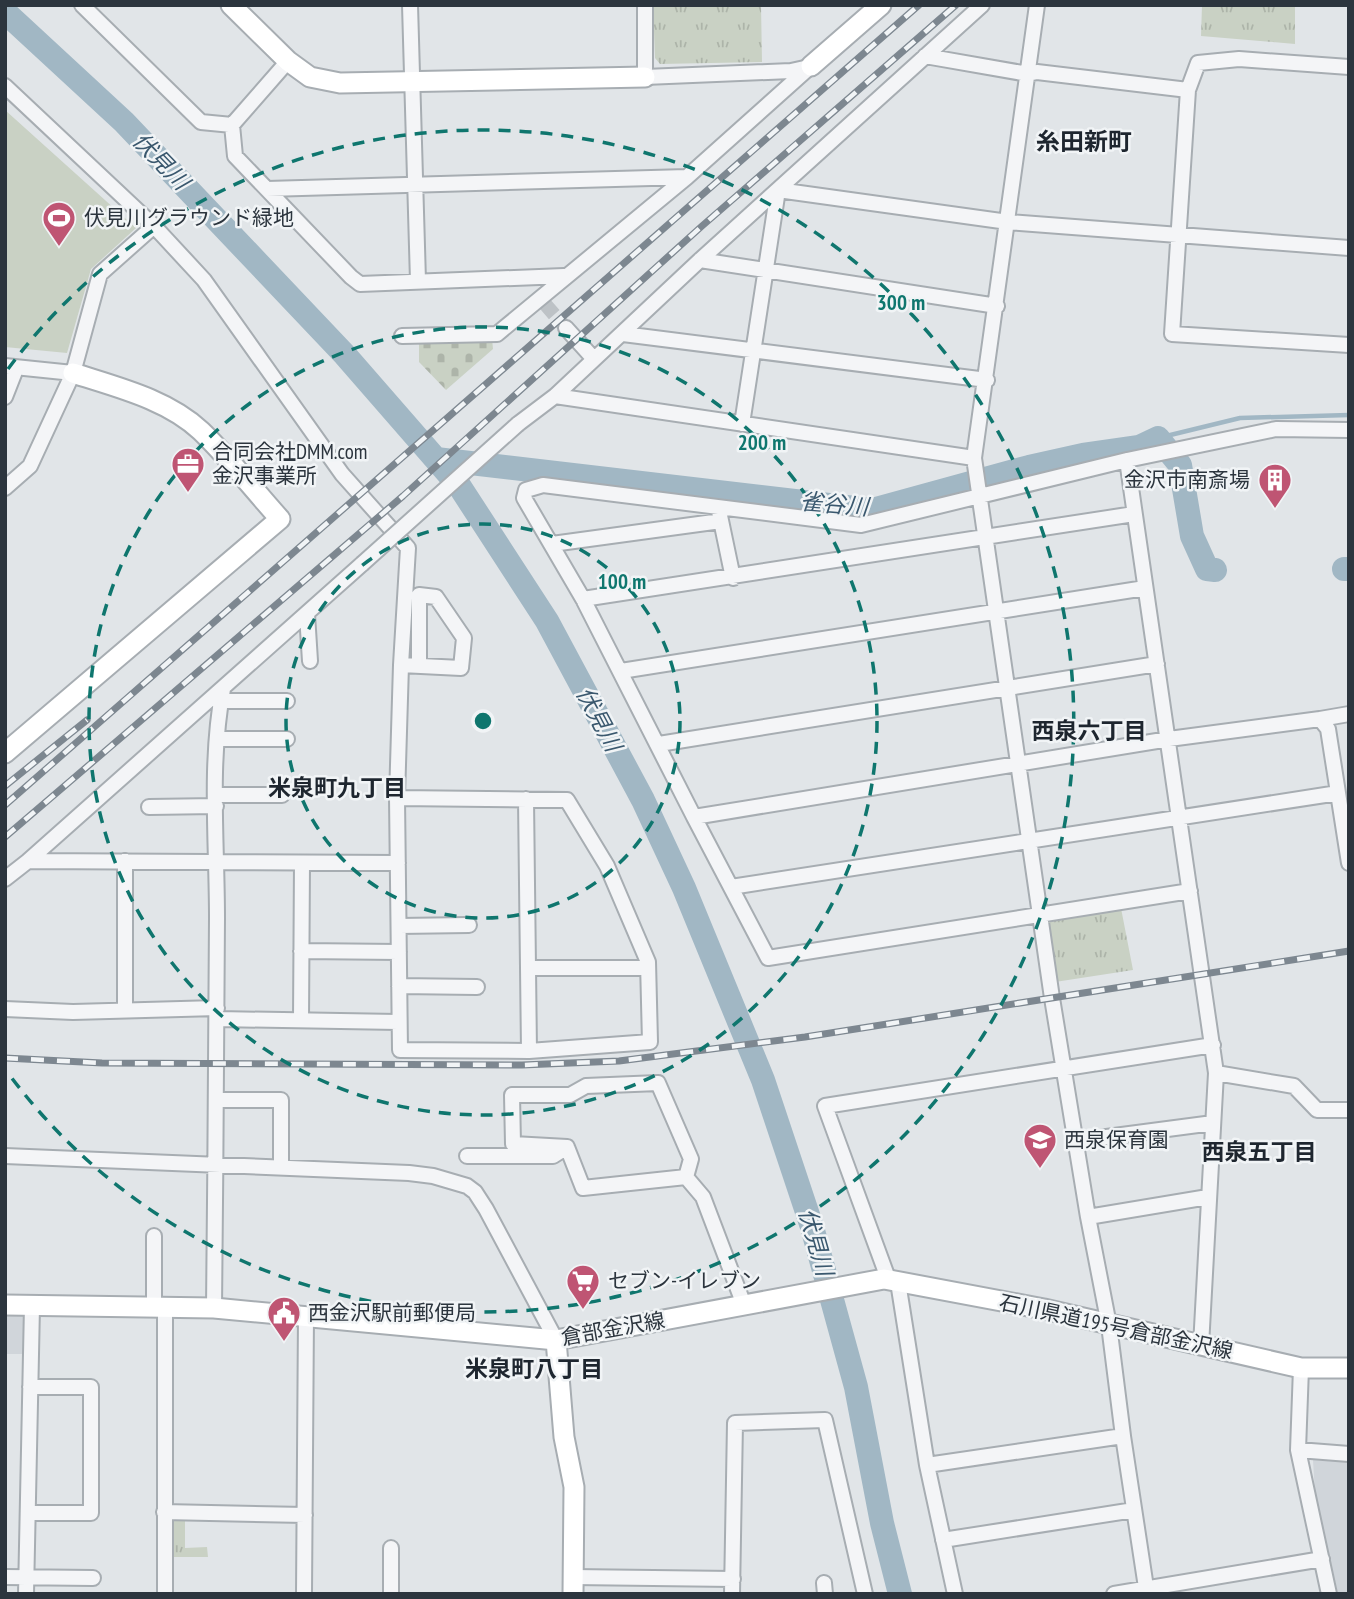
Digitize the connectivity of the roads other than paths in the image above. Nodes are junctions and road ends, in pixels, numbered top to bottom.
1 (82, 5) edge
2 (231, 5) edge
3 (410, 5) edge
4 (645, 5) edge
5 (881, 5) edge
6 (982, 5) edge
7 (1037, 5) edge
8 (925, 56) junction
9 (288, 61) junction
10 (811, 66) junction
11 (1349, 67) edge
12 (1028, 74) junction
13 (645, 77) junction
14 (411, 84) junction
15 (5, 86) edge
16 (1188, 90) junction
17 (232, 125) junction
18 (687, 177) junction
19 (414, 185) junction
20 (267, 189) junction
21 (778, 190) junction
22 (1008, 222) junction
23 (154, 226) junction
24 (1180, 235) junction
25 (1349, 248) edge
26 (700, 260) junction
27 (764, 270) junction
28 (564, 276) junction
29 (418, 281) junction
30 (997, 306) junction
31 (566, 328) tunnel mouth
32 (623, 334) junction
33 (402, 336) dead end
34 (1349, 345) edge
35 (754, 350) junction
36 (593, 358) junction
37 (11, 367) edge
38 (73, 373) junction
39 (987, 380) junction
40 (555, 396) junction
41 (5, 397) edge
42 (742, 424) junction
43 (1349, 430) edge
44 (1127, 460) junction
45 (975, 464) junction
46 (5, 488) edge
47 (979, 493) junction
48 (720, 514) junction
49 (1134, 514) junction
50 (986, 537) junction
51 (552, 544) junction
52 (733, 578) junction
53 (1145, 588) junction
54 (583, 599) junction
55 (998, 611) junction
56 (307, 614) junction
57 (310, 661) dead end
58 (1157, 664) junction
59 (401, 665) junction
60 (419, 666) junction
61 (621, 671) junction
62 (1009, 689) junction
63 (222, 695) junction
64 (287, 701) dead end
65 (1349, 714) edge
66 (1320, 719) junction
67 (217, 739) junction
68 (287, 739) dead end
69 (1170, 739) junction
70 (659, 744) junction
71 (5, 753) edge
72 (1020, 764) junction
73 (1338, 793) junction
74 (282, 795) dead end
75 (397, 798) junction
76 (526, 799) junction
77 (216, 801) junction
78 (149, 807) dead end
79 (1180, 816) junction
80 (694, 817) junction
81 (1031, 839) junction
82 (28, 861) junction
83 (125, 861) junction
84 (302, 863) junction
85 (398, 863) junction
86 (1349, 863) edge
87 (217, 864) junction
88 (5, 879) edge
89 (731, 887) junction
90 (1190, 891) junction
91 (1041, 915) junction
92 (469, 925) dead end
93 (399, 926) junction
94 (301, 951) junction
95 (399, 952) junction
96 (528, 968) junction
97 (648, 968) junction
98 (398, 986) junction
99 (477, 987) dead end
100 (5, 1009) edge
101 (125, 1010) junction
102 (218, 1014) junction
103 (301, 1020) junction
104 (398, 1022) junction
105 (1213, 1045) junction
106 (529, 1051) junction
107 (1063, 1067) junction
108 (1216, 1073) junction
109 (216, 1100) junction
110 (1349, 1110) edge
111 (1213, 1123) junction
112 (1076, 1142) junction
113 (567, 1147) junction
114 (5, 1156) edge
115 (467, 1156) dead end
116 (215, 1166) junction
117 (281, 1168) junction
118 (686, 1177) junction
119 (1208, 1197) junction
120 (1088, 1217) junction
121 (154, 1236) dead end
122 (890, 1281) junction
123 (744, 1305) junction
124 (5, 1306) edge
125 (32, 1306) junction
126 (160, 1307) junction
127 (214, 1308) junction
128 (306, 1315) junction
129 (1109, 1325) junction
130 (556, 1340) junction
131 (1201, 1346) junction
132 (1301, 1368) junction
133 (1349, 1368) edge
134 (30, 1387) junction
135 (1123, 1436) junction
136 (1298, 1450) junction
137 (1349, 1454) edge
138 (927, 1465) junction
139 (1134, 1510) junction
140 (164, 1512) junction
141 (28, 1513) junction
142 (305, 1515) junction
143 (943, 1539) junction
144 (391, 1548) dead end
145 (1322, 1559) junction
146 (5, 1577) edge
147 (27, 1577) junction
148 (93, 1578) dead end
149 (573, 1585) edge
150 (733, 1587) edge
151 (1146, 1591) edge
152 (26, 1594) edge
153 (165, 1594) edge
154 (304, 1594) edge
155 (391, 1594) edge
156 (865, 1594) edge
157 (955, 1594) edge
158 (1114, 1594) edge
159 (1329, 1594) edge

1 - 17 street
2 - 9 street
3 - 14 street
4 - 13 street
5 - 10 street
6 - 8 street
7 - 12 street
8 - 12 street
8 - 21 street
9 - 14 street
9 - 17 street
10 - 13 street
10 - 18 street
11 - 16 street
12 - 16 street
12 - 22 street
13 - 14 street
14 - 19 street
15 - 23 street
16 - 24 street
17 - 20 street
18 - 19 street
18 - 28 street
19 - 20 street
19 - 29 street
20 - 29 street
21 - 22 street
21 - 26 street
21 - 27 street
22 - 24 street
22 - 30 street
23 - 38 street
23 - 59 street
24 - 25 street
24 - 34 street
26 - 27 street
26 - 32 street
27 - 30 street
27 - 35 street
28 - 29 street
28 - 33 street
30 - 39 street
31 - 36 street
32 - 35 street
32 - 36 street
35 - 39 street
35 - 42 street
36 - 40 street
37 - 38 street
37 - 41 street
38 - 46 street
38 - 71 street
39 - 45 street
40 - 42 street
40 - 56 street, bridge
42 - 45 street
43 - 44 street
44 - 47 street
44 - 49 street
45 - 47 street
47 - 48 street
47 - 50 street
48 - 51 street
48 - 51 street
48 - 52 street
49 - 50 street
49 - 53 street
50 - 52 street
50 - 55 street
51 - 54 street
52 - 54 street
53 - 55 street
53 - 58 street
54 - 61 street
55 - 61 street
55 - 62 street
56 - 57 street
56 - 63 street
58 - 62 street
58 - 69 street
59 - 60 street
59 - 75 street
60 - 60 street
61 - 70 street
62 - 70 street
62 - 72 street
63 - 64 street
63 - 67 street
63 - 82 street
65 - 66 street
66 - 69 street
66 - 73 street
67 - 68 street
67 - 77 street
69 - 72 street
69 - 79 street
70 - 80 street
72 - 80 street
72 - 81 street
73 - 79 street
73 - 86 street
74 - 77 street
75 - 76 street
75 - 85 street
76 - 96 street
76 - 97 street
77 - 78 street
77 - 87 street
79 - 81 street
79 - 90 street
80 - 89 street
81 - 89 street
81 - 91 street
82 - 83 street
82 - 88 street
83 - 87 street
83 - 101 street
84 - 85 street
84 - 87 street
84 - 94 street
85 - 93 street
87 - 102 street
89 - 91 street
90 - 91 street
90 - 105 street
91 - 107 street
92 - 93 street
93 - 95 street
94 - 95 street
94 - 103 street
95 - 98 street
96 - 97 street
96 - 106 street
97 - 106 street
98 - 99 street
98 - 104 street
100 - 101 street
101 - 102 street
102 - 103 street
102 - 109 street
103 - 104 street
104 - 106 street
105 - 107 street
105 - 108 street
107 - 112 street
107 - 122 street
108 - 110 street
108 - 111 street
109 - 116 street
109 - 117 street
111 - 112 street
111 - 119 street
112 - 120 street
113 - 115 street
113 - 118 street
113 - 118 street
114 - 116 street
116 - 117 street
116 - 127 street
117 - 130 street
118 - 123 street
119 - 120 street
119 - 131 street
120 - 129 street
121 - 126 street
122 - 123 street, 倉部金沢線
122 - 129 street, 石川県道195号倉部金沢線
122 - 138 street
123 - 130 street, 倉部金沢線
124 - 125 street, 倉部金沢線
125 - 126 street, 倉部金沢線
125 - 134 street
126 - 127 street, 倉部金沢線
126 - 140 street
127 - 128 street, 倉部金沢線
128 - 130 street, 倉部金沢線
128 - 142 street
129 - 131 street, 石川県道195号倉部金沢線
129 - 135 street
130 - 149 street
131 - 132 street, 石川県道195号倉部金沢線
132 - 133 street, 石川県道195号倉部金沢線
132 - 136 street
134 - 141 street
134 - 141 street
135 - 138 street
135 - 139 street
136 - 137 street
136 - 145 street
138 - 143 street
139 - 143 street
139 - 151 street
140 - 142 street
140 - 153 street
141 - 147 street
142 - 154 street
143 - 157 street
144 - 155 street
145 - 151 street
145 - 159 street
146 - 147 street
147 - 148 street
147 - 152 street
149 - 150 street
150 - 156 street
151 - 158 street

